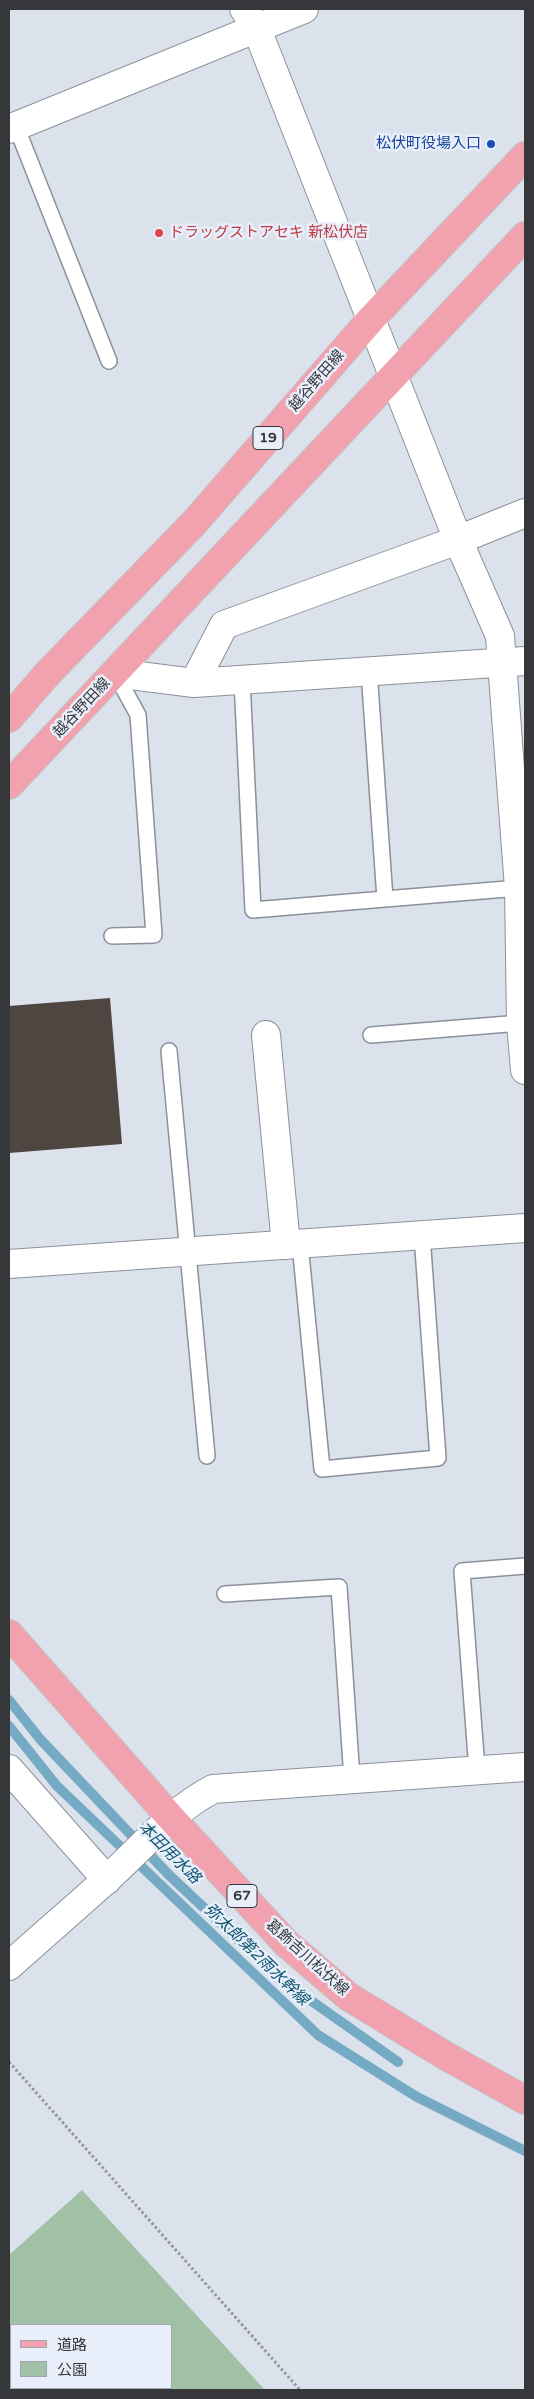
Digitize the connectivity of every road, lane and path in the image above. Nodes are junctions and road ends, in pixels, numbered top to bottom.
1 (304, 9) edge
2 (250, 18) edge
3 (12, 127) edge
4 (525, 156) edge
5 (525, 236) edge
6 (372, 318) junction
7 (110, 361) dead end
8 (393, 377) junction
9 (525, 513) edge
10 (458, 540) junction
11 (513, 662) edge
12 (369, 671) junction
13 (115, 673) junction
14 (242, 680) junction
15 (194, 683) junction
16 (9, 718) edge
17 (9, 785) edge
18 (519, 888) junction
19 (385, 899) junction
20 (112, 936) dead end
21 (521, 1023) junction
22 (266, 1035) dead end
23 (371, 1035) dead end
24 (169, 1051) dead end
25 (525, 1070) edge
26 (525, 1228) edge
27 (422, 1235) junction
28 (293, 1244) junction
29 (186, 1252) junction
30 (9, 1264) edge
31 (207, 1456) dead end
32 (525, 1566) edge
33 (225, 1594) dead end
34 (9, 1634) edge
35 (525, 1767) edge
36 (9, 1769) edge
37 (477, 1770) junction
38 (352, 1780) junction
39 (171, 1818) junction
40 (107, 1880) junction
41 (9, 1966) edge
42 (9, 2062) edge
43 (525, 2100) edge
44 (300, 2390) edge

1 - 2 street
2 - 3 street
2 - 6 street
3 - 7 lane
4 - 6 main road, 越谷野田線 / 19
5 - 8 main road, 越谷野田線
6 - 8 street
6 - 16 main road, 越谷野田線 / 19
8 - 10 street
8 - 13 main road, 越谷野田線
9 - 10 street
10 - 11 street
10 - 15 street
11 - 12 street
11 - 18 street
12 - 14 street
12 - 19 lane
13 - 15 street
13 - 17 main road, 越谷野田線
13 - 20 lane
14 - 15 street
14 - 19 lane
18 - 19 lane
18 - 21 street
21 - 23 lane
21 - 25 street
22 - 28 street
24 - 29 lane
26 - 27 street
27 - 28 street
27 - 28 lane
28 - 29 street
29 - 30 street
29 - 31 lane
32 - 37 lane
33 - 38 lane
34 - 39 main road, 葛飾吉川松伏線 / 67
35 - 37 street
36 - 40 street
37 - 38 street
38 - 39 street
39 - 40 street
39 - 43 main road, 葛飾吉川松伏線 / 67
40 - 41 street
42 - 44 path

